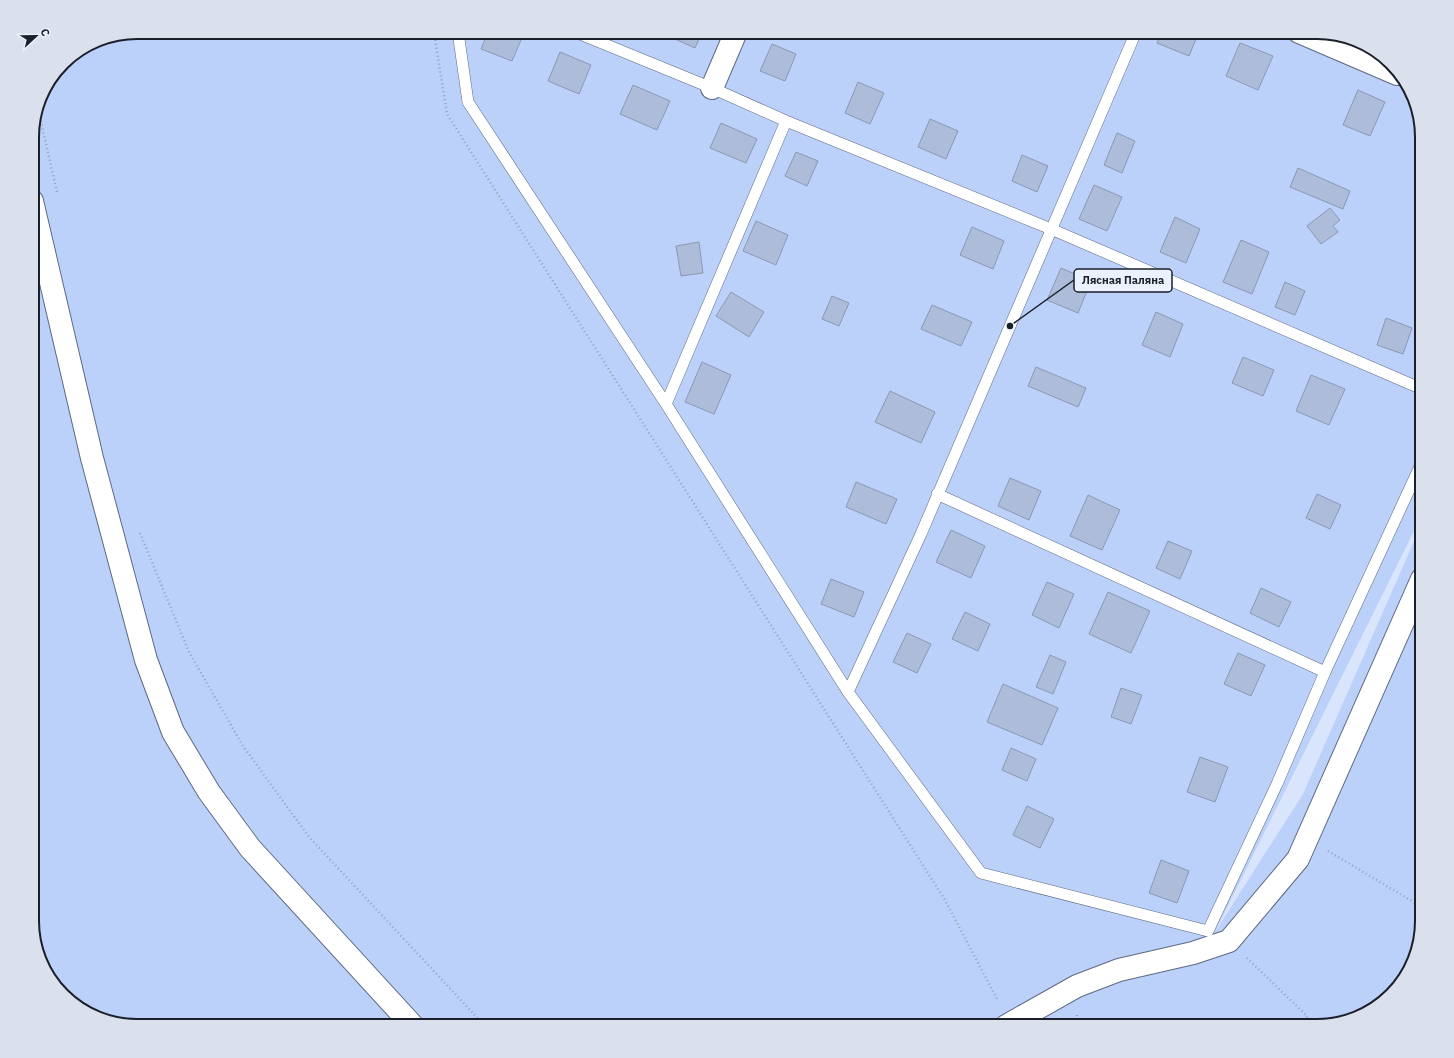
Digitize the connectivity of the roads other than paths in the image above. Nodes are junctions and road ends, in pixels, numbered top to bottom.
1 (459, 39) edge
2 (592, 39) edge
3 (733, 39) edge
4 (1133, 39) edge
5 (1315, 39) edge
6 (1389, 71) edge
7 (712, 88) junction
8 (786, 121) junction
9 (1051, 229) junction
10 (39, 231) edge
11 (1415, 386) edge
12 (666, 404) junction
13 (1415, 477) edge
14 (937, 494) junction
15 (1415, 595) edge
16 (1325, 672) junction
17 (848, 692) junction
18 (407, 1019) edge
19 (1017, 1019) edge

1 - 12 lane
2 - 7 lane
3 - 7 street
4 - 9 lane
5 - 6 street
7 - 8 lane
8 - 9 lane
8 - 12 lane
9 - 11 lane
9 - 14 lane
10 - 18 street
12 - 17 lane
13 - 16 lane
14 - 16 lane
14 - 17 lane
15 - 19 street
16 - 17 lane

